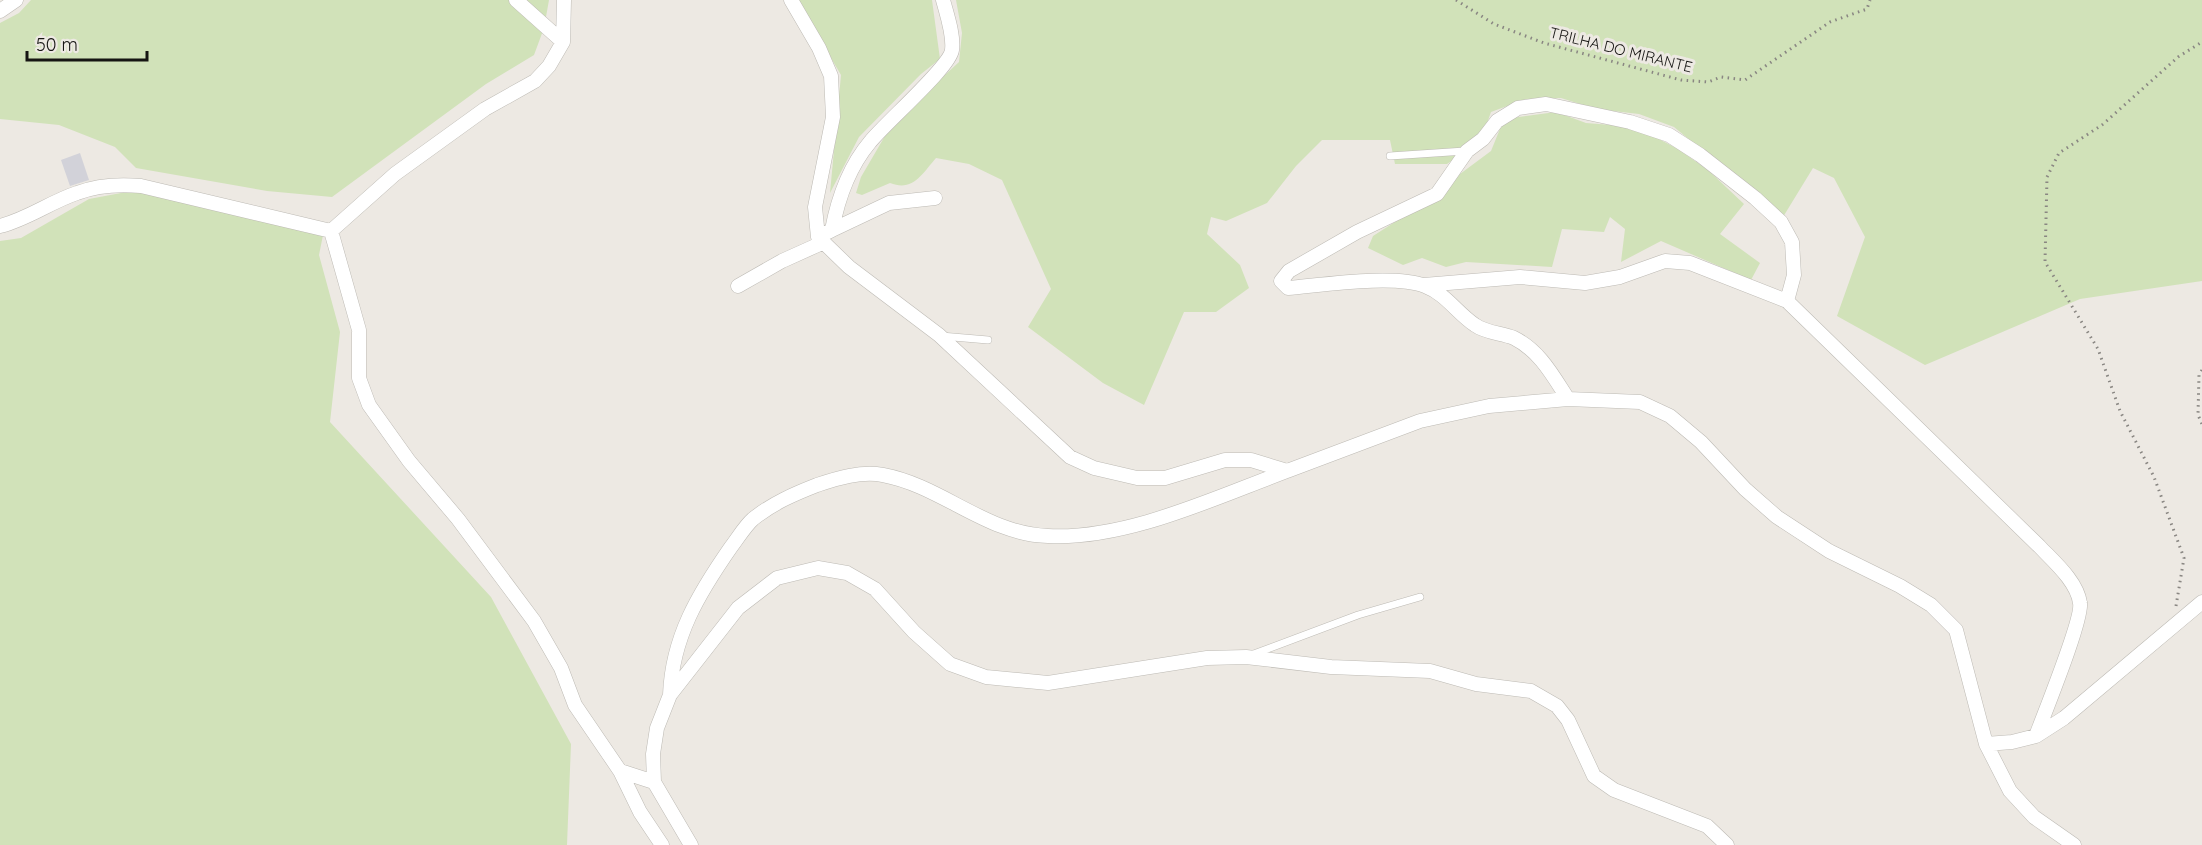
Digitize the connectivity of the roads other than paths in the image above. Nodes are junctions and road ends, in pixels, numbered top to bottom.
1 (16, 0) edge
2 (516, 0) edge
3 (564, 0) edge
4 (791, 0) edge
5 (943, 0) edge
6 (0, 11) edge
7 (563, 42) junction
8 (1467, 151) junction
9 (1390, 156) dead end
10 (935, 198) dead end
11 (0, 226) edge
12 (832, 230) junction
13 (331, 231) junction
14 (820, 240) junction
15 (1424, 285) junction
16 (738, 286) dead end
17 (1787, 301) junction
18 (939, 335) junction
19 (988, 340) dead end
20 (1568, 399) junction
21 (1287, 471) junction
22 (1420, 597) dead end
23 (2202, 602) edge
24 (1246, 657) junction
25 (670, 695) junction
26 (2036, 736) junction
27 (1986, 744) junction
28 (620, 771) junction
29 (654, 782) junction
30 (662, 845) edge
31 (691, 845) edge
32 (1726, 845) edge
33 (2074, 845) edge

1 - 6 street
2 - 7 street
3 - 7 street
4 - 14 street
5 - 12 street
7 - 13 street
8 - 9 lane
8 - 15 street
8 - 17 street
10 - 12 street
11 - 13 street
12 - 14 street
13 - 28 street
14 - 16 street
14 - 18 street
15 - 17 street
15 - 20 street
17 - 26 street
18 - 19 lane
18 - 21 street
20 - 21 street
20 - 27 street
21 - 25 street
22 - 24 lane
23 - 26 street
24 - 25 street
24 - 32 street
25 - 29 street
26 - 27 street
27 - 33 street
28 - 29 street
28 - 30 street
29 - 31 street

